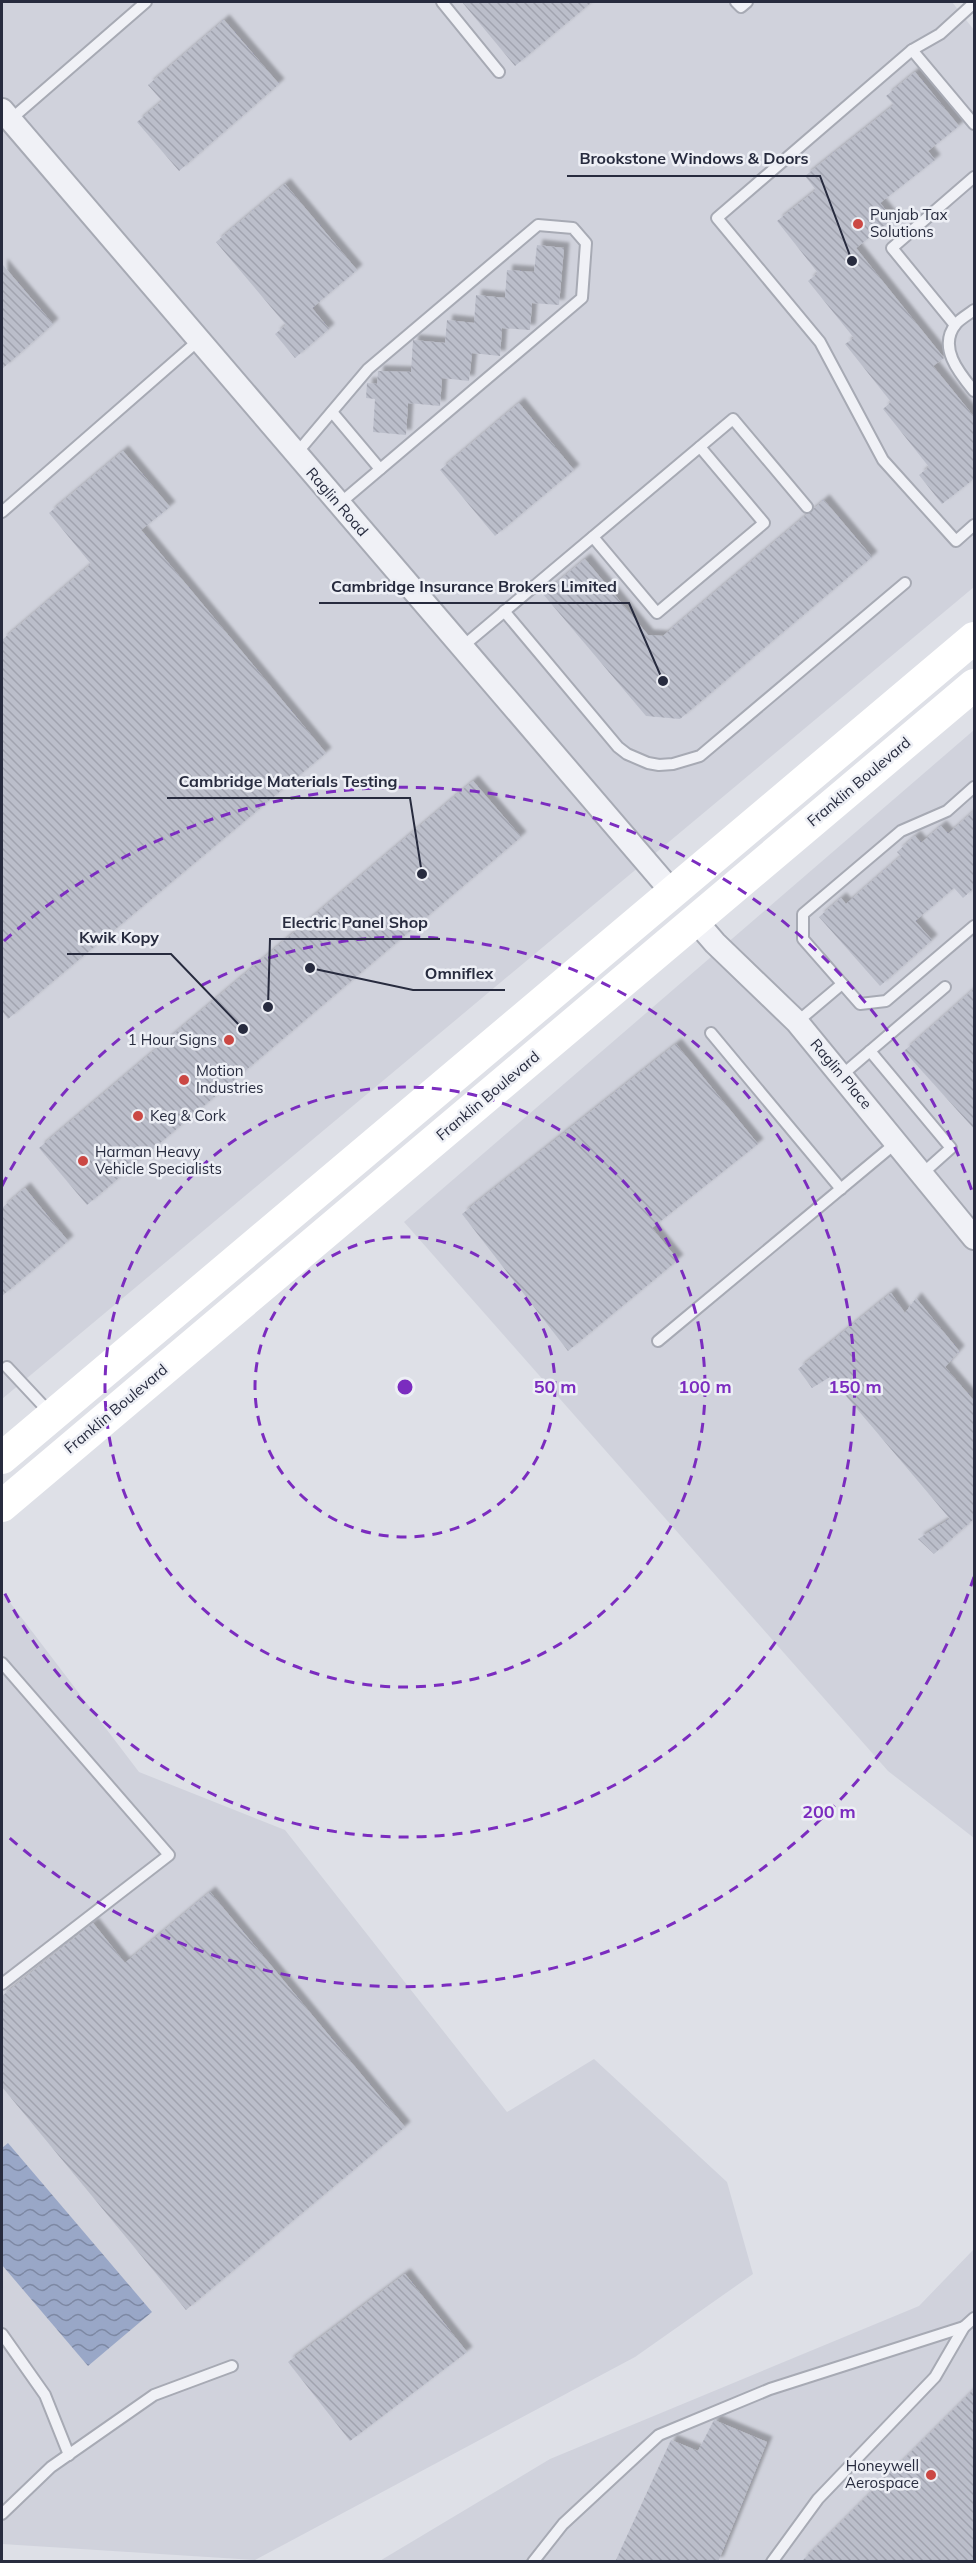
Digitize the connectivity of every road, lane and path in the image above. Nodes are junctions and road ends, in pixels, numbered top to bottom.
1 (146, 2) edge
2 (442, 2) edge
3 (736, 2) edge
4 (747, 2) edge
5 (975, 3) edge
6 (912, 50) junction
7 (500, 72) dead end
8 (6, 115) edge
9 (975, 124) edge
10 (975, 177) edge
11 (975, 310) edge
12 (955, 325) junction
13 (199, 340) junction
14 (975, 391) edge
15 (332, 412) junction
16 (700, 447) junction
17 (296, 454) junction
18 (380, 469) junction
19 (339, 504) junction
20 (807, 507) dead end
21 (2, 512) edge
22 (975, 525) edge
23 (593, 537) junction
24 (906, 583) dead end
25 (504, 611) junction
26 (975, 638) edge
27 (462, 647) junction
28 (975, 685) edge
29 (975, 787) edge
30 (673, 893) junction
31 (696, 921) junction
32 (975, 926) edge
33 (842, 984) junction
34 (945, 987) dead end
35 (797, 1022) junction
36 (711, 1033) dead end
37 (870, 1051) junction
38 (842, 1075) junction
39 (898, 1142) junction
40 (923, 1173) junction
41 (841, 1189) junction
42 (975, 1238) edge
43 (658, 1341) dead end
44 (7, 1367) dead end
45 (52, 1416) junction
46 (2, 1458) edge
47 (2, 1506) edge
48 (2, 1663) edge
49 (2, 1984) edge
50 (975, 2318) edge
51 (964, 2327) junction
52 (2, 2334) edge
53 (232, 2366) dead end
54 (69, 2455) junction
55 (2, 2514) edge
56 (533, 2562) edge
57 (772, 2562) edge

1 - 8 lane
2 - 7 lane
3 - 4 lane
5 - 6 lane
6 - 9 lane
6 - 22 lane
8 - 13 street, Raglin Road
10 - 12 lane
11 - 12 lane
12 - 14 lane
13 - 17 street, Raglin Road
13 - 21 lane
15 - 17 lane
15 - 18 lane
15 - 18 lane
16 - 20 lane
16 - 23 lane
16 - 23 lane
17 - 19 street, Raglin Road
18 - 19 lane
19 - 27 street, Raglin Road
23 - 25 lane
24 - 25 lane
25 - 27 lane
26 - 30 main road
27 - 30 street, Raglin Road
28 - 31 main road, Franklin Boulevard
29 - 33 lane
30 - 45 main road
31 - 35 street, Raglin Place
31 - 47 main road, Franklin Boulevard
32 - 33 lane
33 - 35 lane
34 - 37 lane
35 - 38 street, Raglin Place
36 - 41 lane
37 - 38 lane
37 - 40 lane
38 - 39 street, Raglin Place
39 - 40 street, Raglin Place
39 - 41 lane
40 - 42 street, Raglin Place
41 - 43 lane
44 - 45 lane
45 - 46 main road
48 - 49 lane
50 - 51 lane
51 - 56 lane
51 - 57 lane
52 - 54 lane
53 - 54 lane
54 - 55 lane

